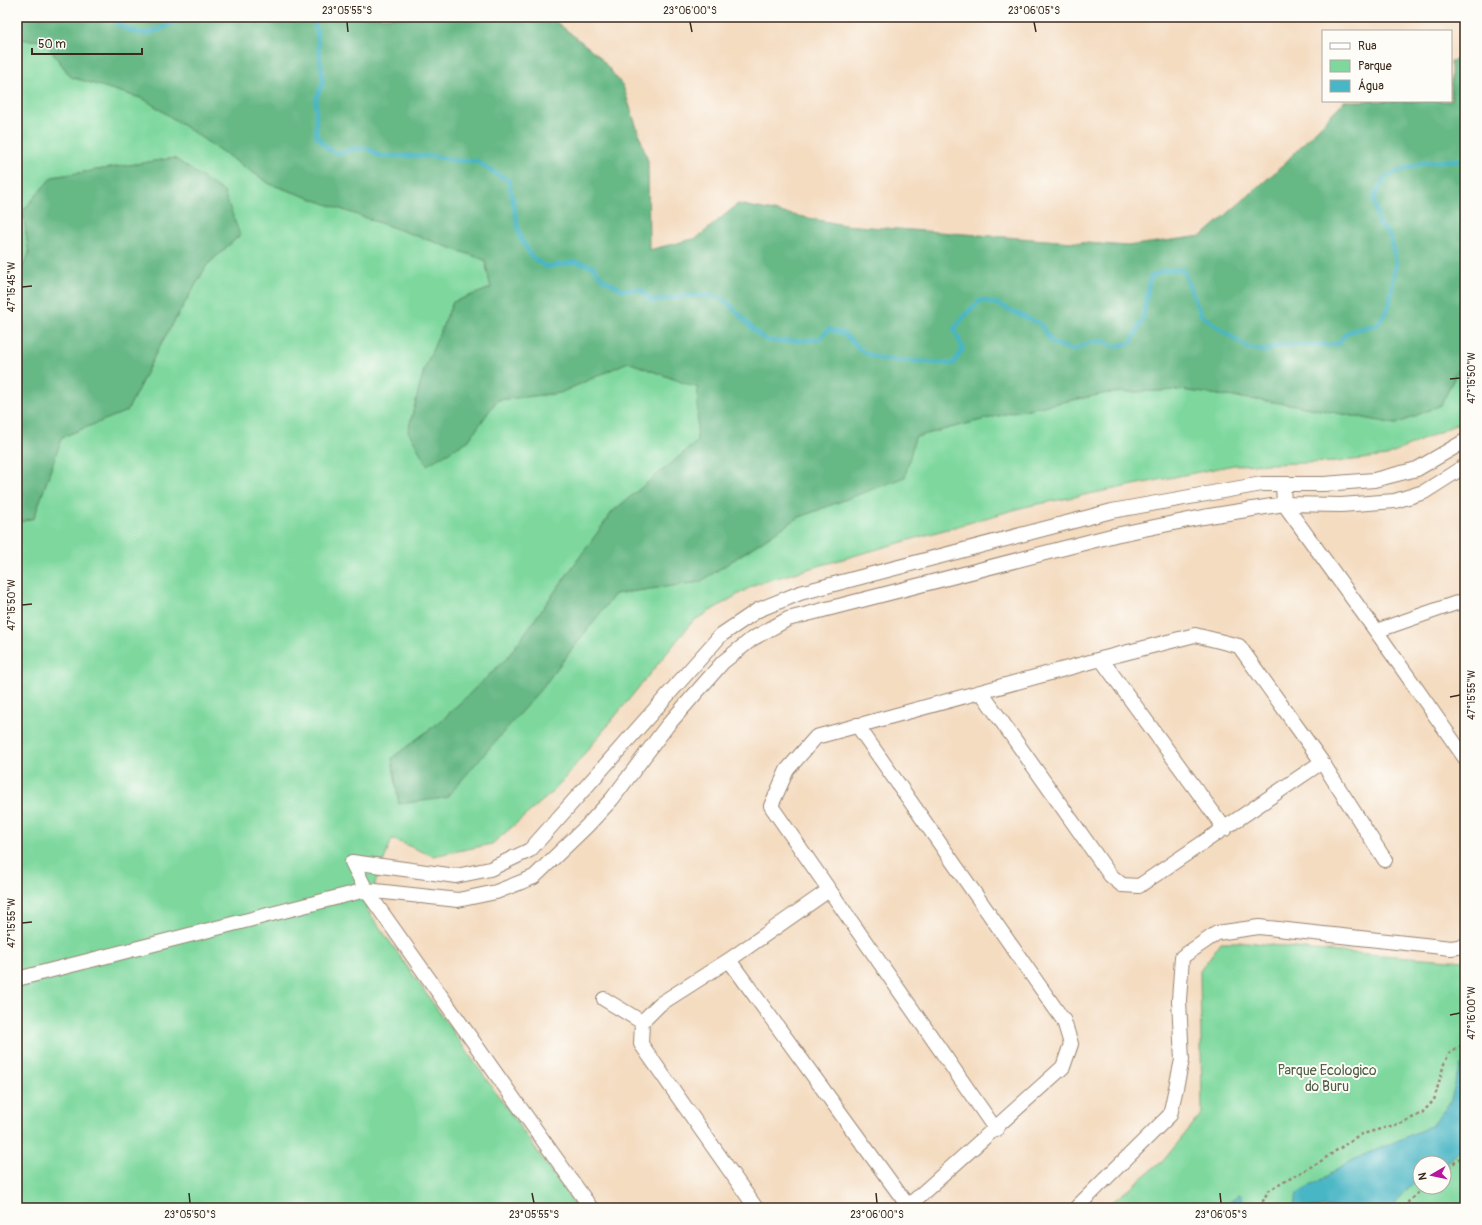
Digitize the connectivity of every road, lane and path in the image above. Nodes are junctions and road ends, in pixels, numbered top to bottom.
1 (1465, 441) edge
2 (1465, 466) edge
3 (1283, 484) junction
4 (1284, 504) junction
5 (1465, 600) edge
6 (1376, 631) junction
7 (1101, 659) junction
8 (981, 692) junction
9 (857, 725) junction
10 (1465, 758) edge
11 (1322, 762) junction
12 (1225, 829) junction
13 (1385, 860) dead end
14 (366, 890) junction
15 (829, 890) junction
16 (1465, 946) edge
17 (729, 960) junction
18 (17, 979) edge
19 (604, 999) dead end
20 (642, 1022) junction
21 (1465, 1043) edge
22 (996, 1130) junction
23 (1465, 1154) edge
24 (1452, 1165) edge
25 (1415, 1195) edge
26 (907, 1207) edge
27 (591, 1208) edge
28 (756, 1208) edge
29 (1076, 1208) edge
30 (1264, 1208) edge
31 (1404, 1208) edge

1 - 3 street
2 - 4 street
3 - 4 street
3 - 14 street
4 - 6 street
4 - 14 street
5 - 6 street
6 - 10 street
7 - 8 street
7 - 11 street
7 - 12 street
8 - 9 street
8 - 12 street
9 - 15 street
9 - 22 street
11 - 12 street
11 - 13 street
14 - 18 street
14 - 27 street
15 - 17 street
15 - 22 street
16 - 29 street
17 - 20 street
17 - 26 street
19 - 20 street
20 - 28 street
21 - 30 path
22 - 26 street
23 - 24 path
25 - 31 path

